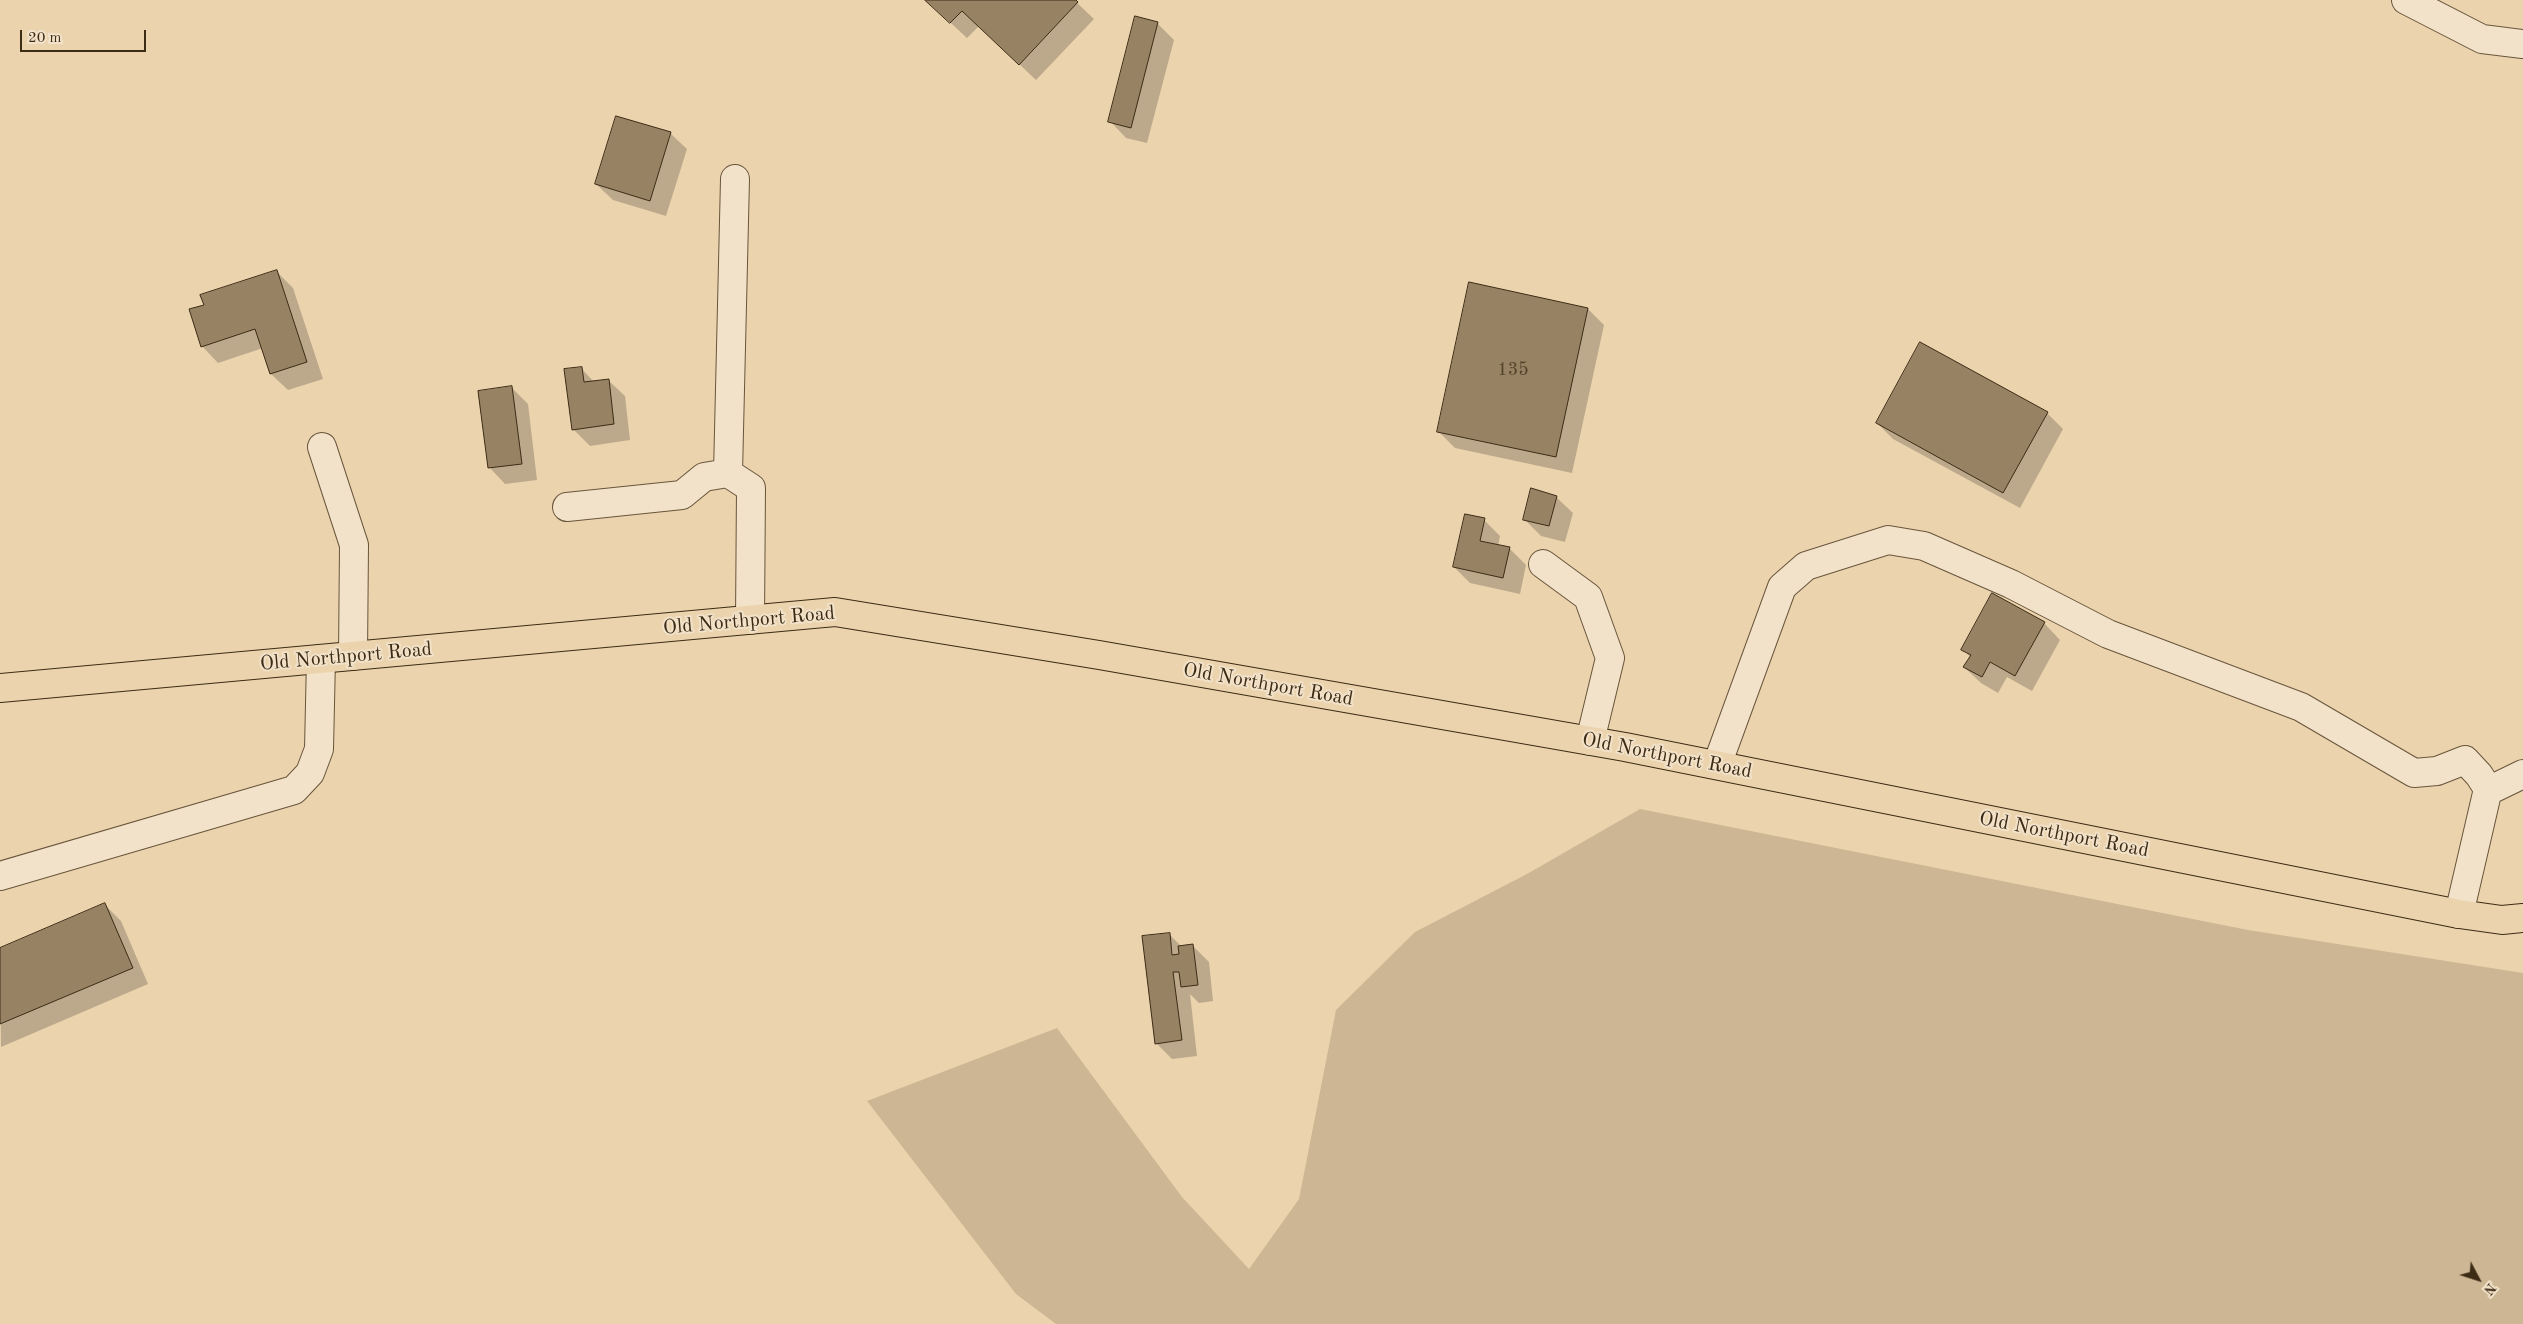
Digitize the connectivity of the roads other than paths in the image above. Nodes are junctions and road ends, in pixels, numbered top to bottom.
1 (2406, 0) edge
2 (2523, 44) edge
3 (735, 179) dead end
4 (322, 447) dead end
5 (728, 473) junction
6 (567, 507) dead end
7 (1544, 564) dead end
8 (750, 620) junction
9 (353, 656) junction
10 (322, 659) junction
11 (0, 688) edge
12 (1590, 741) junction
13 (1717, 765) junction
14 (2523, 774) edge
15 (2488, 790) junction
16 (0, 876) edge
17 (2458, 914) junction
18 (2523, 918) edge

1 - 2 lane
3 - 5 lane
4 - 9 lane
5 - 6 lane
5 - 8 lane
7 - 12 lane
8 - 9 main road, Old Northport Road
8 - 12 main road, Old Northport Road
9 - 10 main road, Old Northport Road
10 - 11 main road, Old Northport Road
10 - 16 lane
12 - 13 main road, Old Northport Road
13 - 15 lane
13 - 17 main road, Old Northport Road
14 - 15 lane
15 - 17 lane
17 - 18 main road, Old Northport Road

